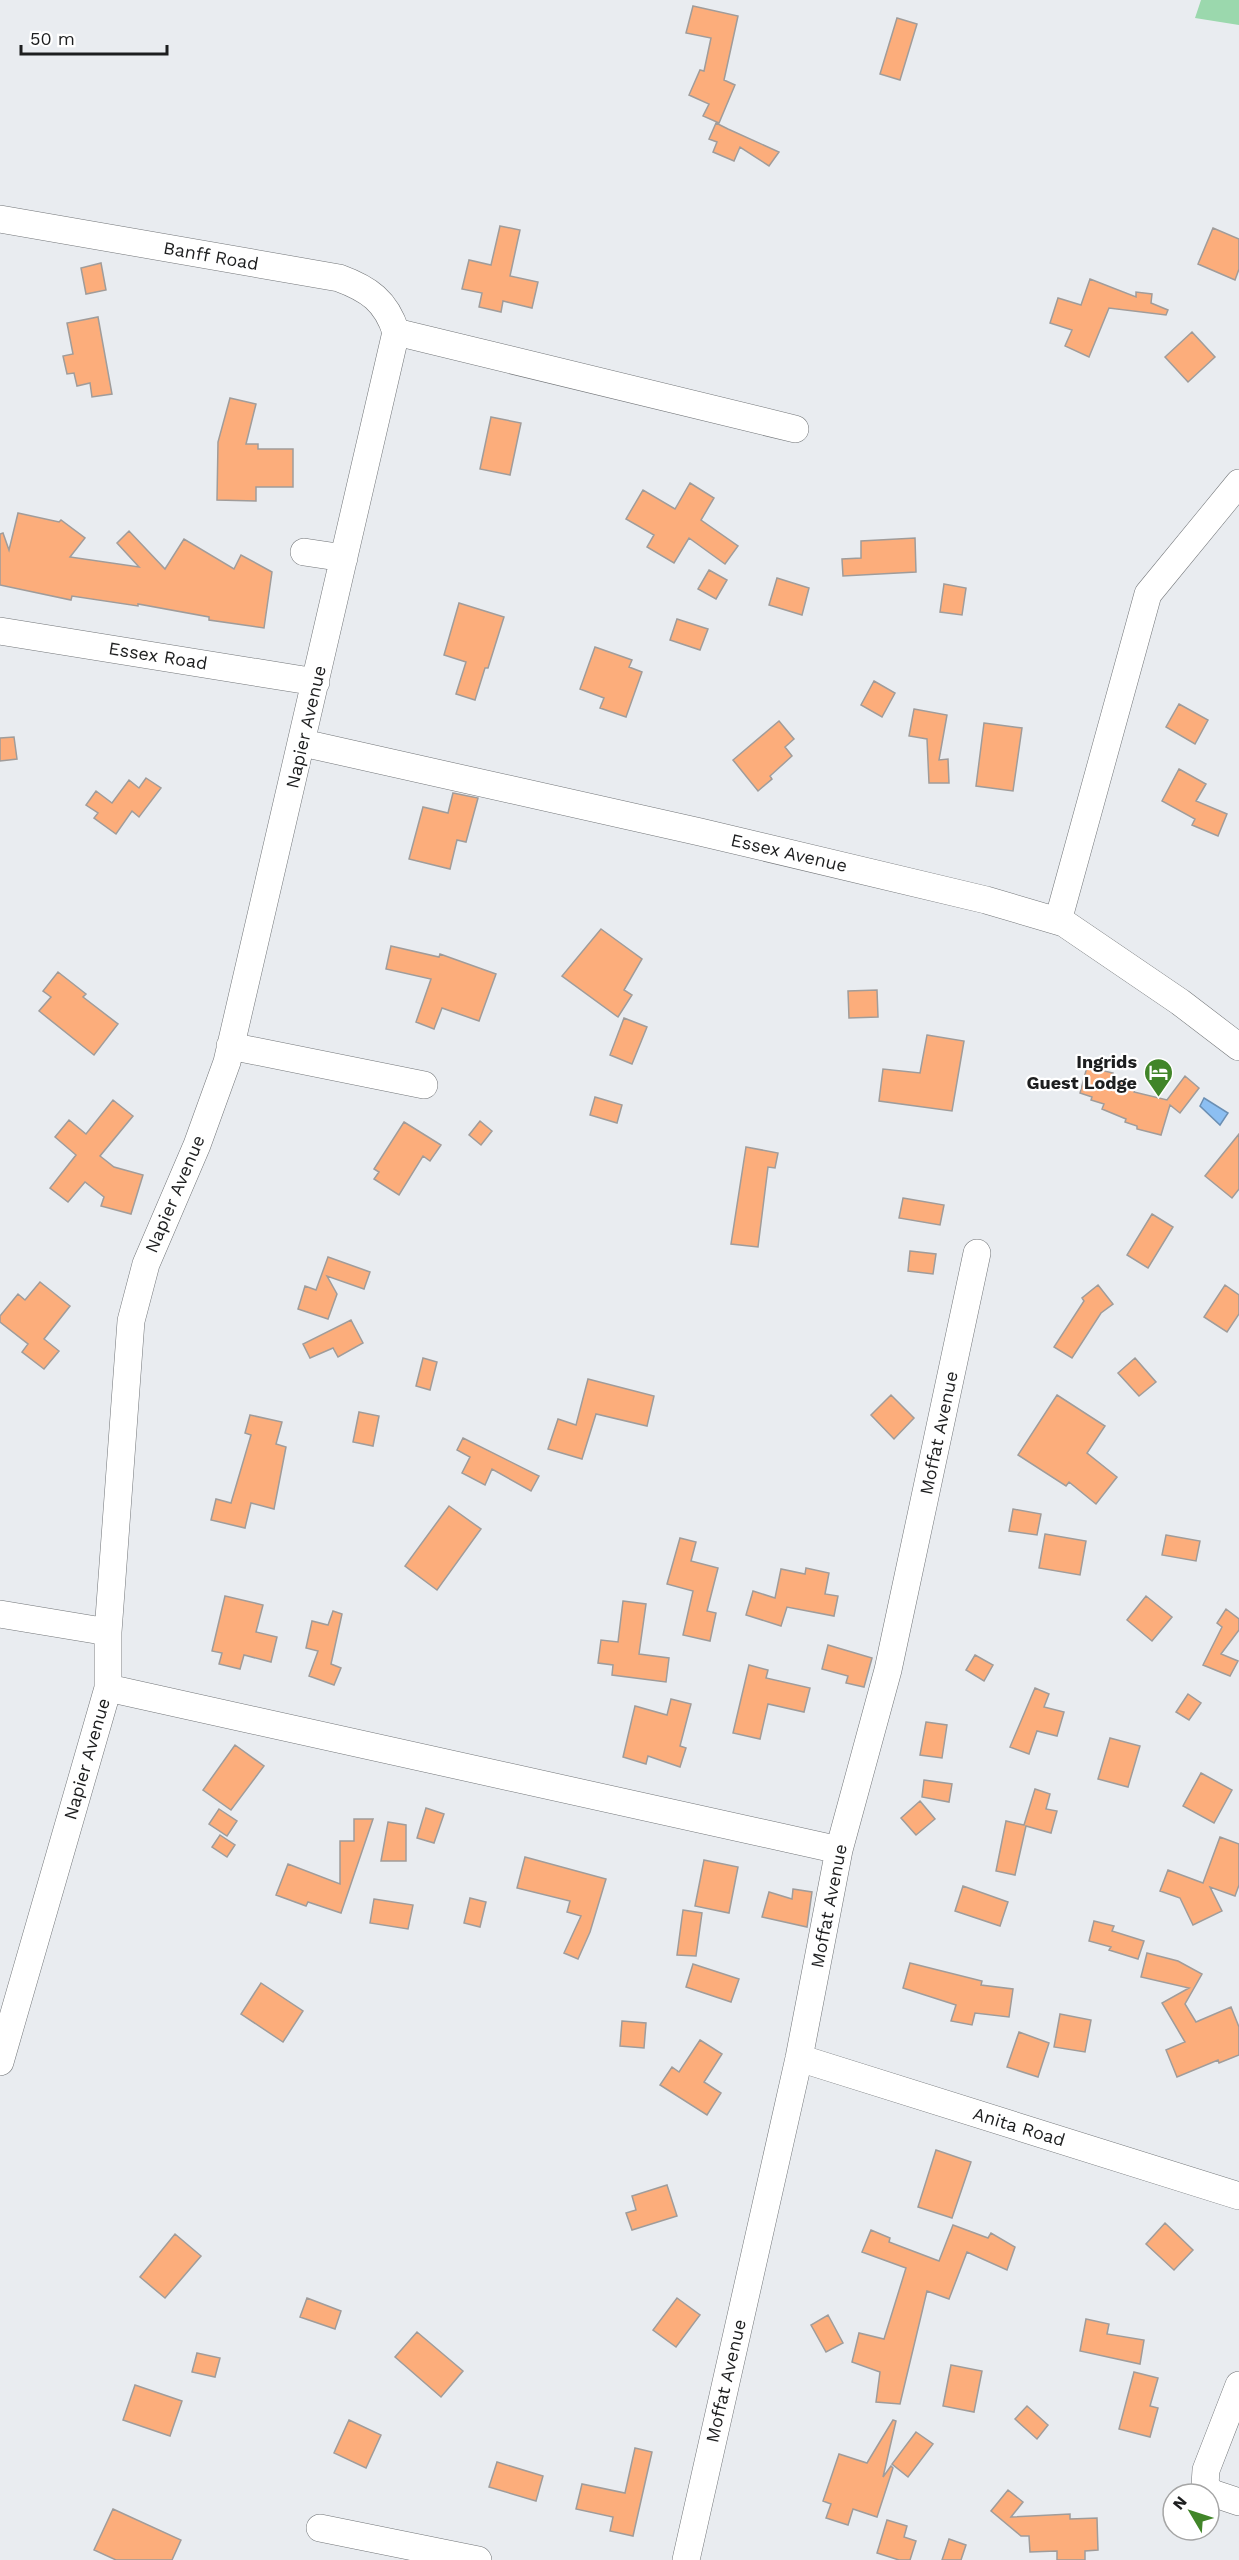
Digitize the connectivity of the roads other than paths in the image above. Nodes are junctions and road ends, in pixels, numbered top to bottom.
1 (0, 219) edge
2 (396, 332) junction
3 (795, 429) dead end
4 (1239, 483) edge
5 (304, 552) dead end
6 (344, 558) junction
7 (0, 631) edge
8 (316, 682) junction
9 (303, 743) junction
10 (1058, 921) junction
11 (230, 1046) junction
12 (1239, 1047) edge
13 (424, 1085) dead end
14 (977, 1253) dead end
15 (0, 1614) edge
16 (108, 1632) junction
17 (108, 1688) junction
18 (839, 1850) junction
19 (799, 2058) junction
20 (0, 2062) edge
21 (1239, 2196) edge
22 (1239, 2385) edge
23 (1239, 2502) edge
24 (320, 2528) dead end
25 (478, 2560) edge
26 (686, 2560) edge

1 - 2 street, Banff Road
2 - 3 street
2 - 6 street, Napier Avenue
4 - 10 street
5 - 6 street
6 - 8 street, Napier Avenue
7 - 8 street, Essex Road
8 - 9 street, Napier Avenue
9 - 10 street, Essex Avenue
9 - 11 street, Napier Avenue
10 - 12 street, Essex Avenue
11 - 13 street
11 - 16 street, Napier Avenue
14 - 18 street, Moffat Avenue
15 - 16 street
16 - 17 street, Napier Avenue
17 - 18 street
17 - 20 street, Napier Avenue
18 - 19 street, Moffat Avenue
19 - 21 street, Anita Road
19 - 26 street, Moffat Avenue
22 - 23 street
24 - 25 street

